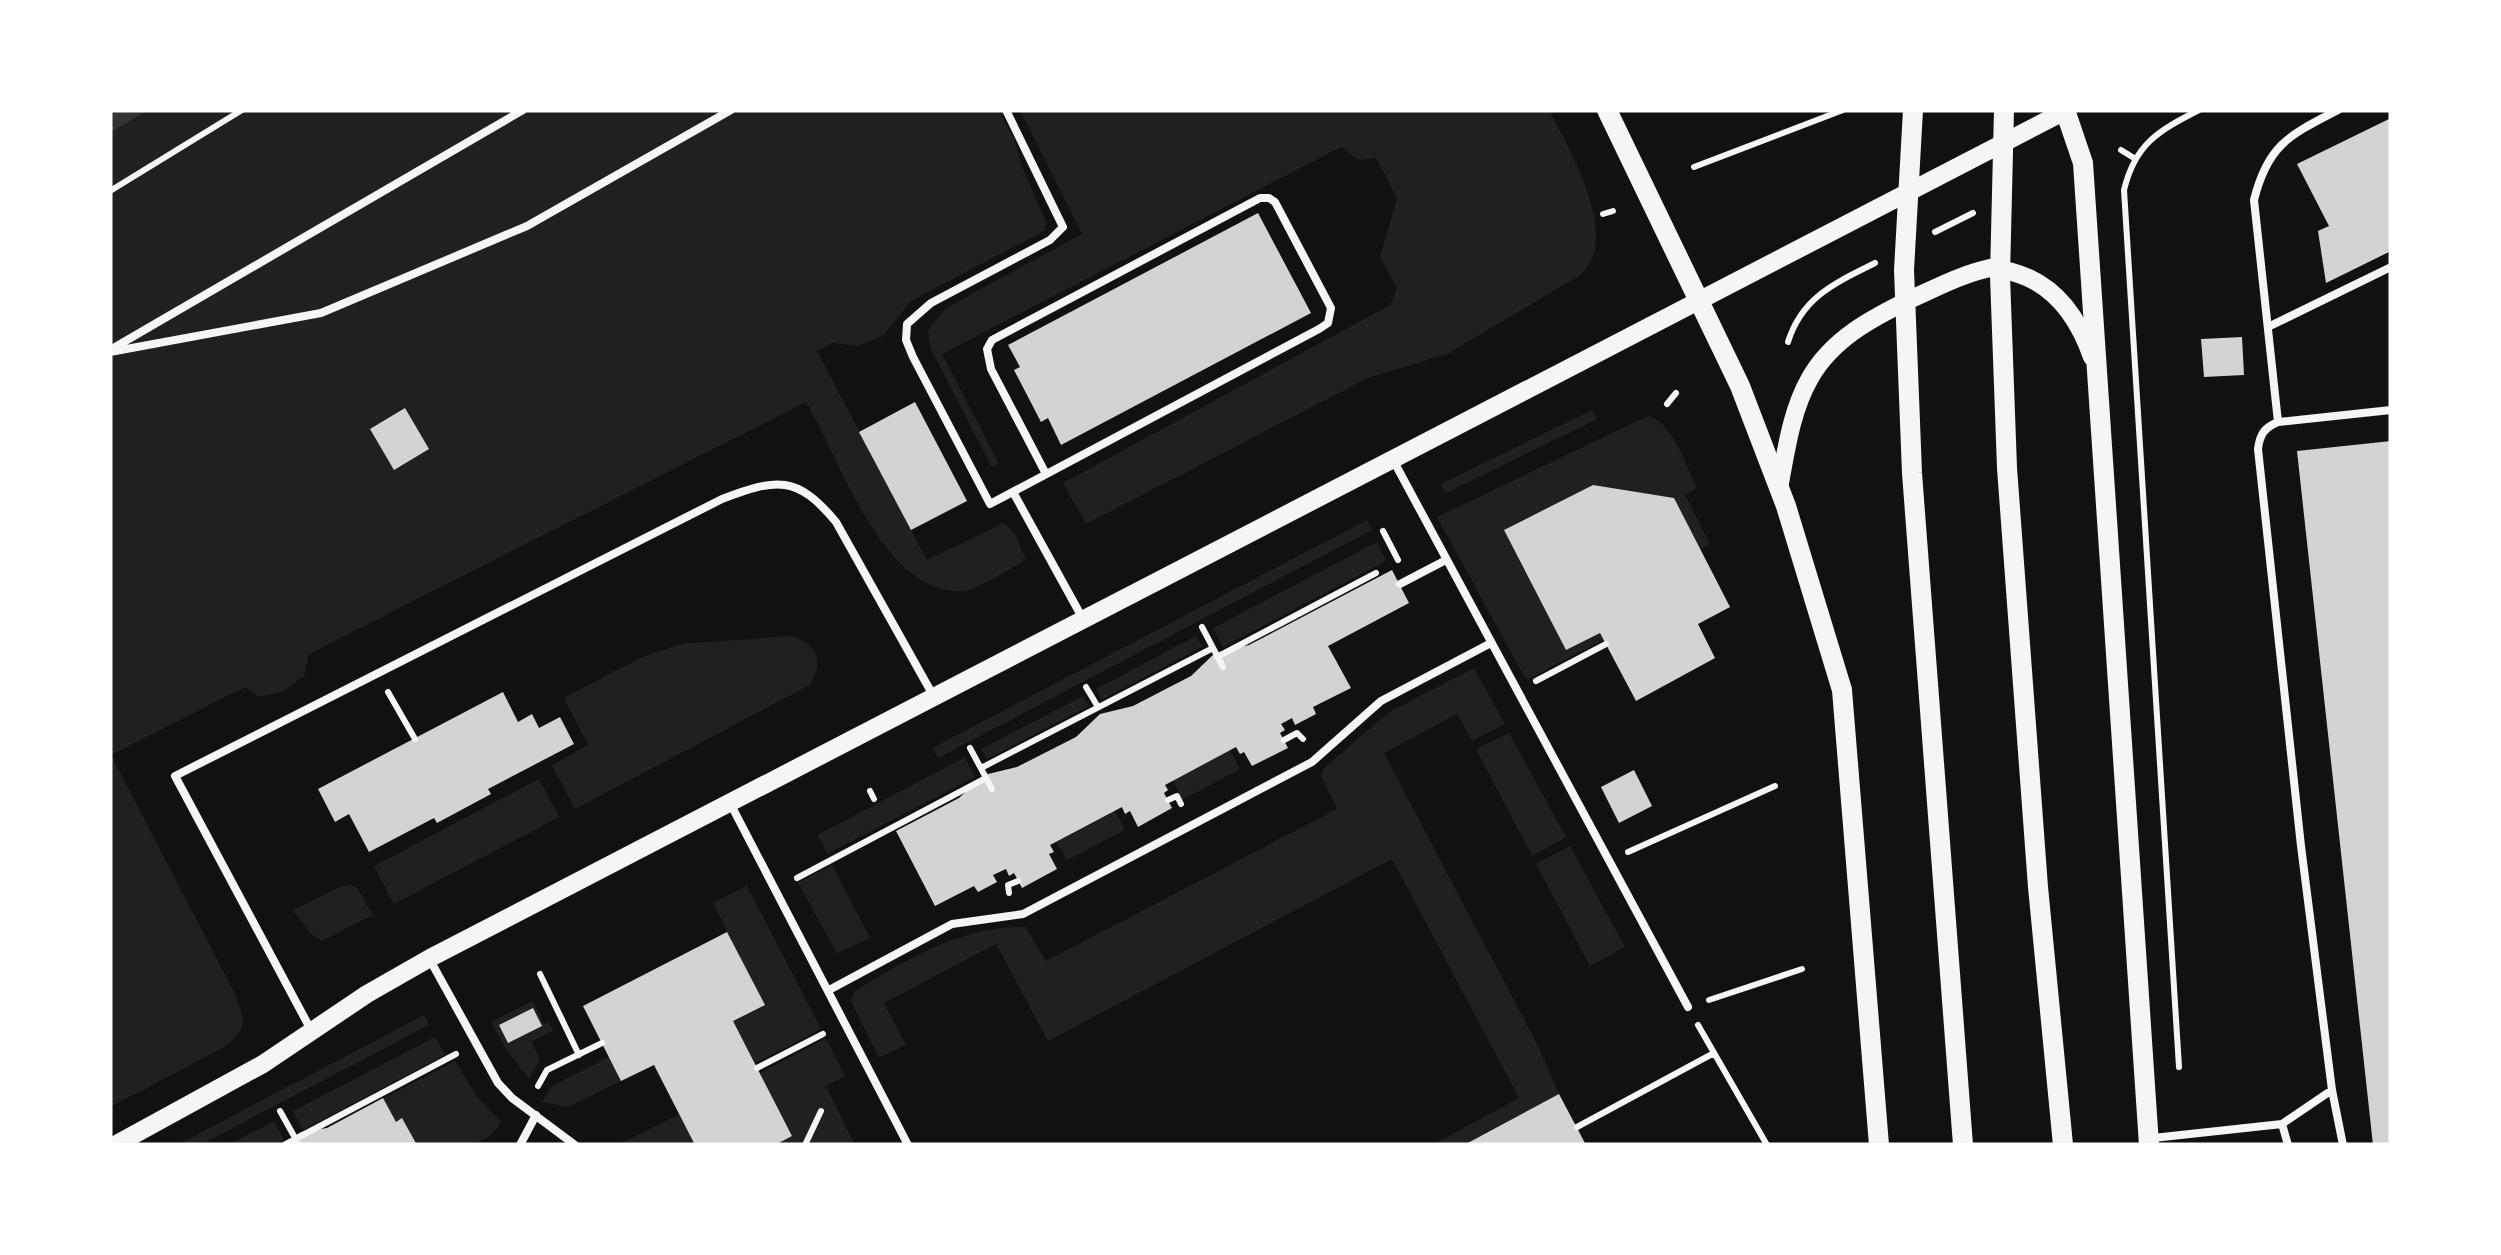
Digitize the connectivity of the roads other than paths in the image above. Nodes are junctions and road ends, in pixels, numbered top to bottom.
1 (523, 110) edge
2 (732, 110) edge
3 (1006, 110) edge
4 (1607, 110) edge
5 (1913, 110) edge
6 (2004, 110) edge
7 (2066, 110) edge
8 (2338, 110) edge
9 (2391, 267) edge
10 (1700, 299) junction
11 (2268, 326) junction
12 (110, 351) edge
13 (2095, 367) junction
14 (2391, 410) edge
15 (2278, 422) junction
16 (1392, 458) junction
17 (1046, 474) junction
18 (1779, 488) junction
19 (1013, 492) junction
20 (1446, 560) junction
21 (1400, 584) dead end
22 (1084, 619) junction
23 (1492, 643) junction
24 (934, 697) junction
25 (730, 803) junction
26 (430, 958) junction
27 (828, 990) junction
28 (1688, 1007) road end
29 (311, 1030) junction
30 (2332, 1090) junction
31 (536, 1115) junction
32 (2282, 1124) junction
33 (110, 1133) edge
34 (2148, 1142) edge
35 (116, 1145) edge
36 (520, 1145) edge
37 (576, 1145) edge
38 (908, 1145) edge
39 (1879, 1145) edge
40 (1963, 1145) edge
41 (2064, 1145) edge
42 (2288, 1145) edge
43 (2343, 1145) edge

1 - 12 lane
2 - 12 lane
3 - 19 lane
4 - 10 main road
5 - 40 main road
6 - 41 main road
7 - 10 street
7 - 13 main road
8 - 11 lane
9 - 11 lane
10 - 16 street
10 - 18 main road
11 - 15 lane
13 - 18 street
13 - 34 main road
14 - 15 lane
15 - 30 lane
16 - 20 lane
16 - 22 street
17 - 17 lane
17 - 19 lane
18 - 39 main road
19 - 22 lane
20 - 21 lane
20 - 23 lane
22 - 24 street
23 - 27 lane
23 - 28 lane
24 - 25 street
24 - 29 lane
25 - 26 street
25 - 27 lane
26 - 29 street
26 - 31 lane
27 - 38 lane
29 - 35 street
30 - 32 lane
30 - 43 lane
31 - 36 lane
31 - 37 lane
32 - 34 lane
32 - 42 lane
33 - 35 lane

